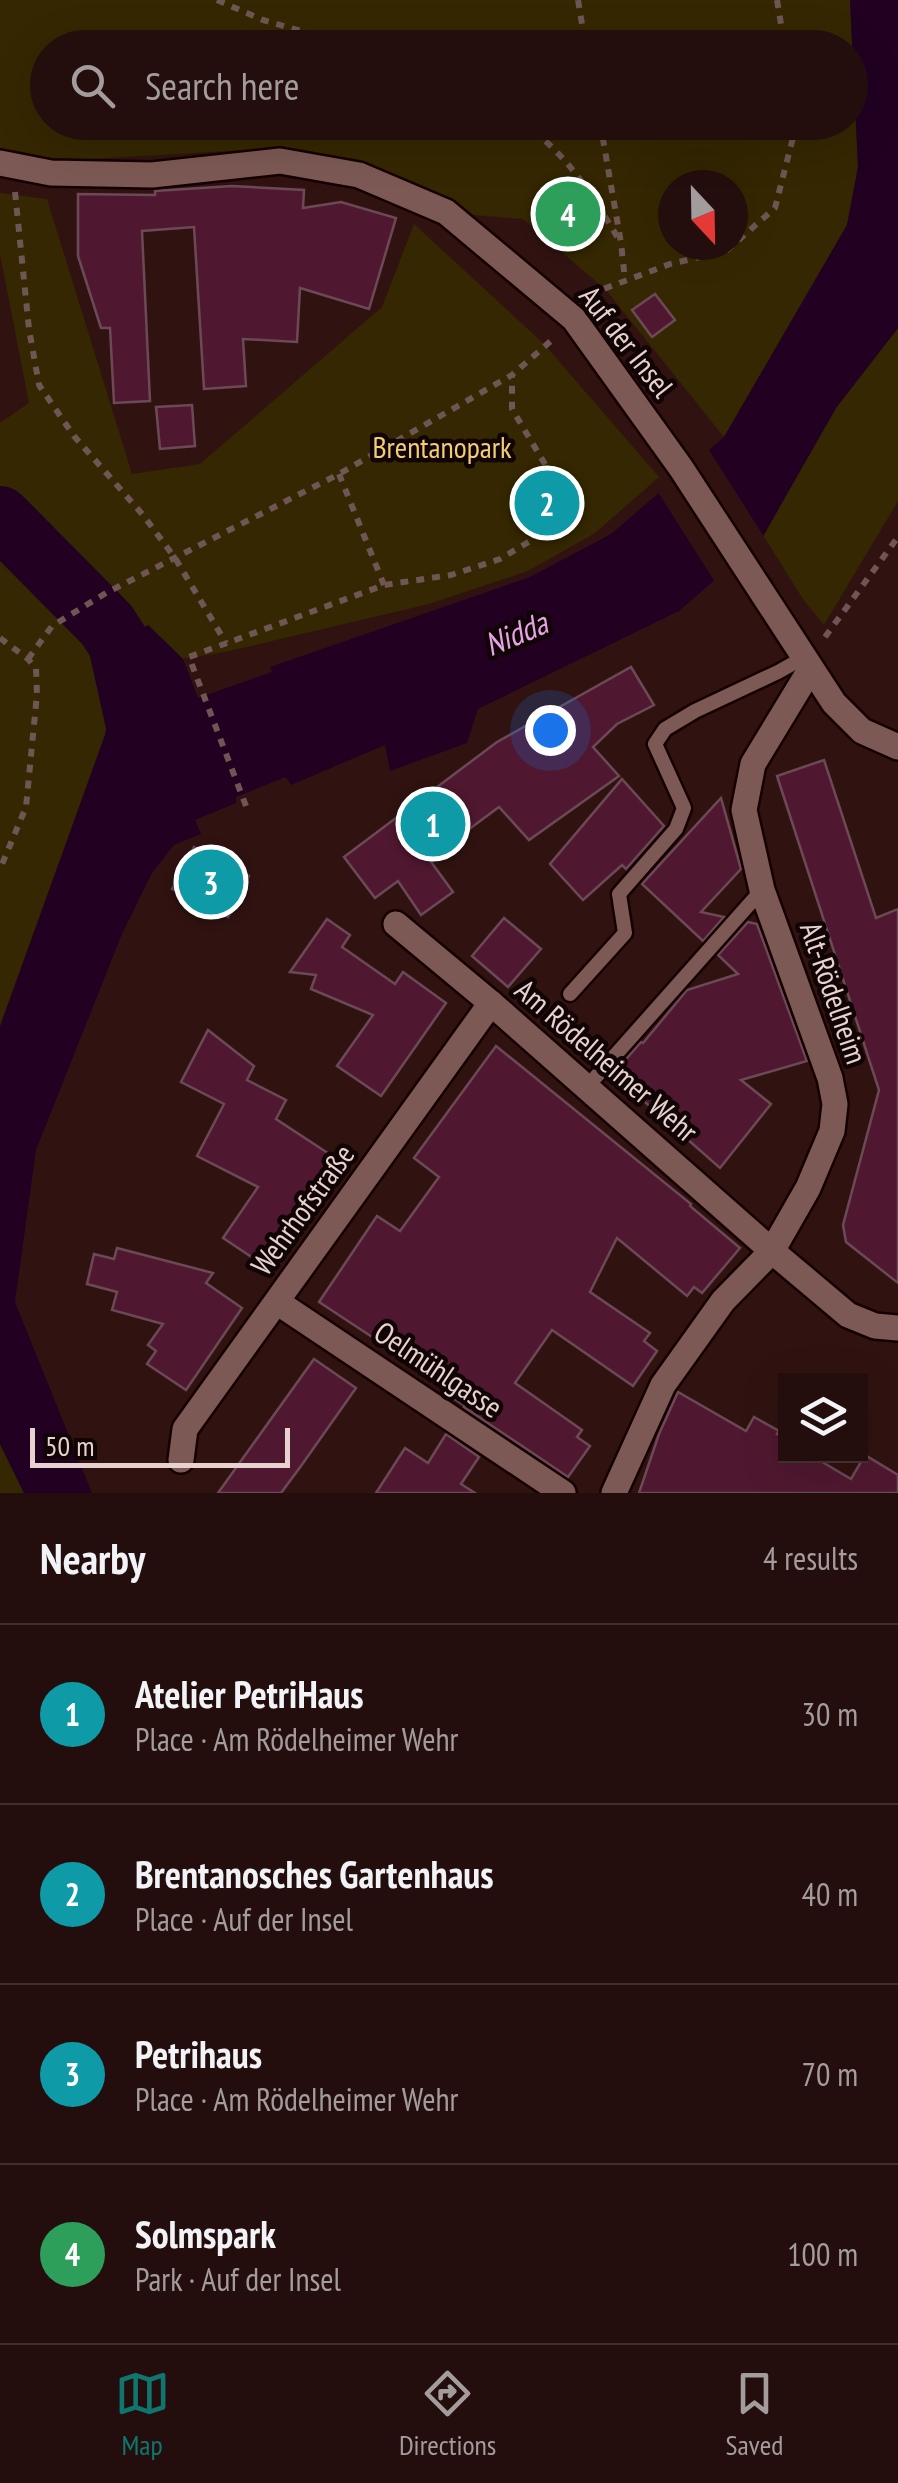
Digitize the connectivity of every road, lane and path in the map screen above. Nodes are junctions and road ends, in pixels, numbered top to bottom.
1 (217, 0) edge
2 (578, 0) edge
3 (777, 0) edge
4 (297, 30) edge
5 (583, 30) edge
6 (782, 30) edge
7 (546, 140) edge
8 (603, 140) edge
9 (793, 140) edge
10 (0, 163) edge
11 (14, 188) dead end
12 (621, 243) junction
13 (625, 280) junction
14 (574, 319) junction
15 (512, 375) junction
16 (339, 474) junction
17 (898, 537) edge
18 (175, 558) junction
19 (384, 585) junction
20 (0, 638) edge
21 (226, 643) junction
22 (28, 658) junction
23 (806, 664) junction
24 (898, 747) edge
25 (246, 806) dead end
26 (0, 869) edge
27 (762, 890) junction
28 (396, 924) dead end
29 (570, 994) dead end
30 (490, 1003) junction
31 (586, 1088) junction
32 (772, 1251) junction
33 (278, 1302) junction
34 (898, 1328) edge
35 (181, 1460) dead end
36 (563, 1493) edge
37 (614, 1493) edge

1 - 4 path
2 - 5 path
3 - 6 path
7 - 12 path
8 - 12 path
9 - 13 path
10 - 14 street, Auf der Insel
11 - 18 path
12 - 13 path
13 - 14 path
14 - 15 path
14 - 23 street, Auf der Insel
15 - 16 path
15 - 19 path
16 - 18 path
16 - 19 path
17 - 23 path
18 - 21 path
18 - 22 path
19 - 21 path
20 - 22 path
21 - 25 path
22 - 26 path
23 - 24 street, Auf der Insel
23 - 27 street, Alt-Rödelheim
23 - 29 lane
27 - 31 lane
27 - 32 street, Alt-Rödelheim
28 - 30 street, Am Rödelheimer Wehr
30 - 31 street, Am Rödelheimer Wehr
30 - 33 street, Wehrhofstraße
31 - 32 street, Am Rödelheimer Wehr
32 - 34 street
32 - 37 street, Alt-Rödelheim
33 - 35 street, Wehrhofstraße
33 - 36 street, Oelmühlgasse

